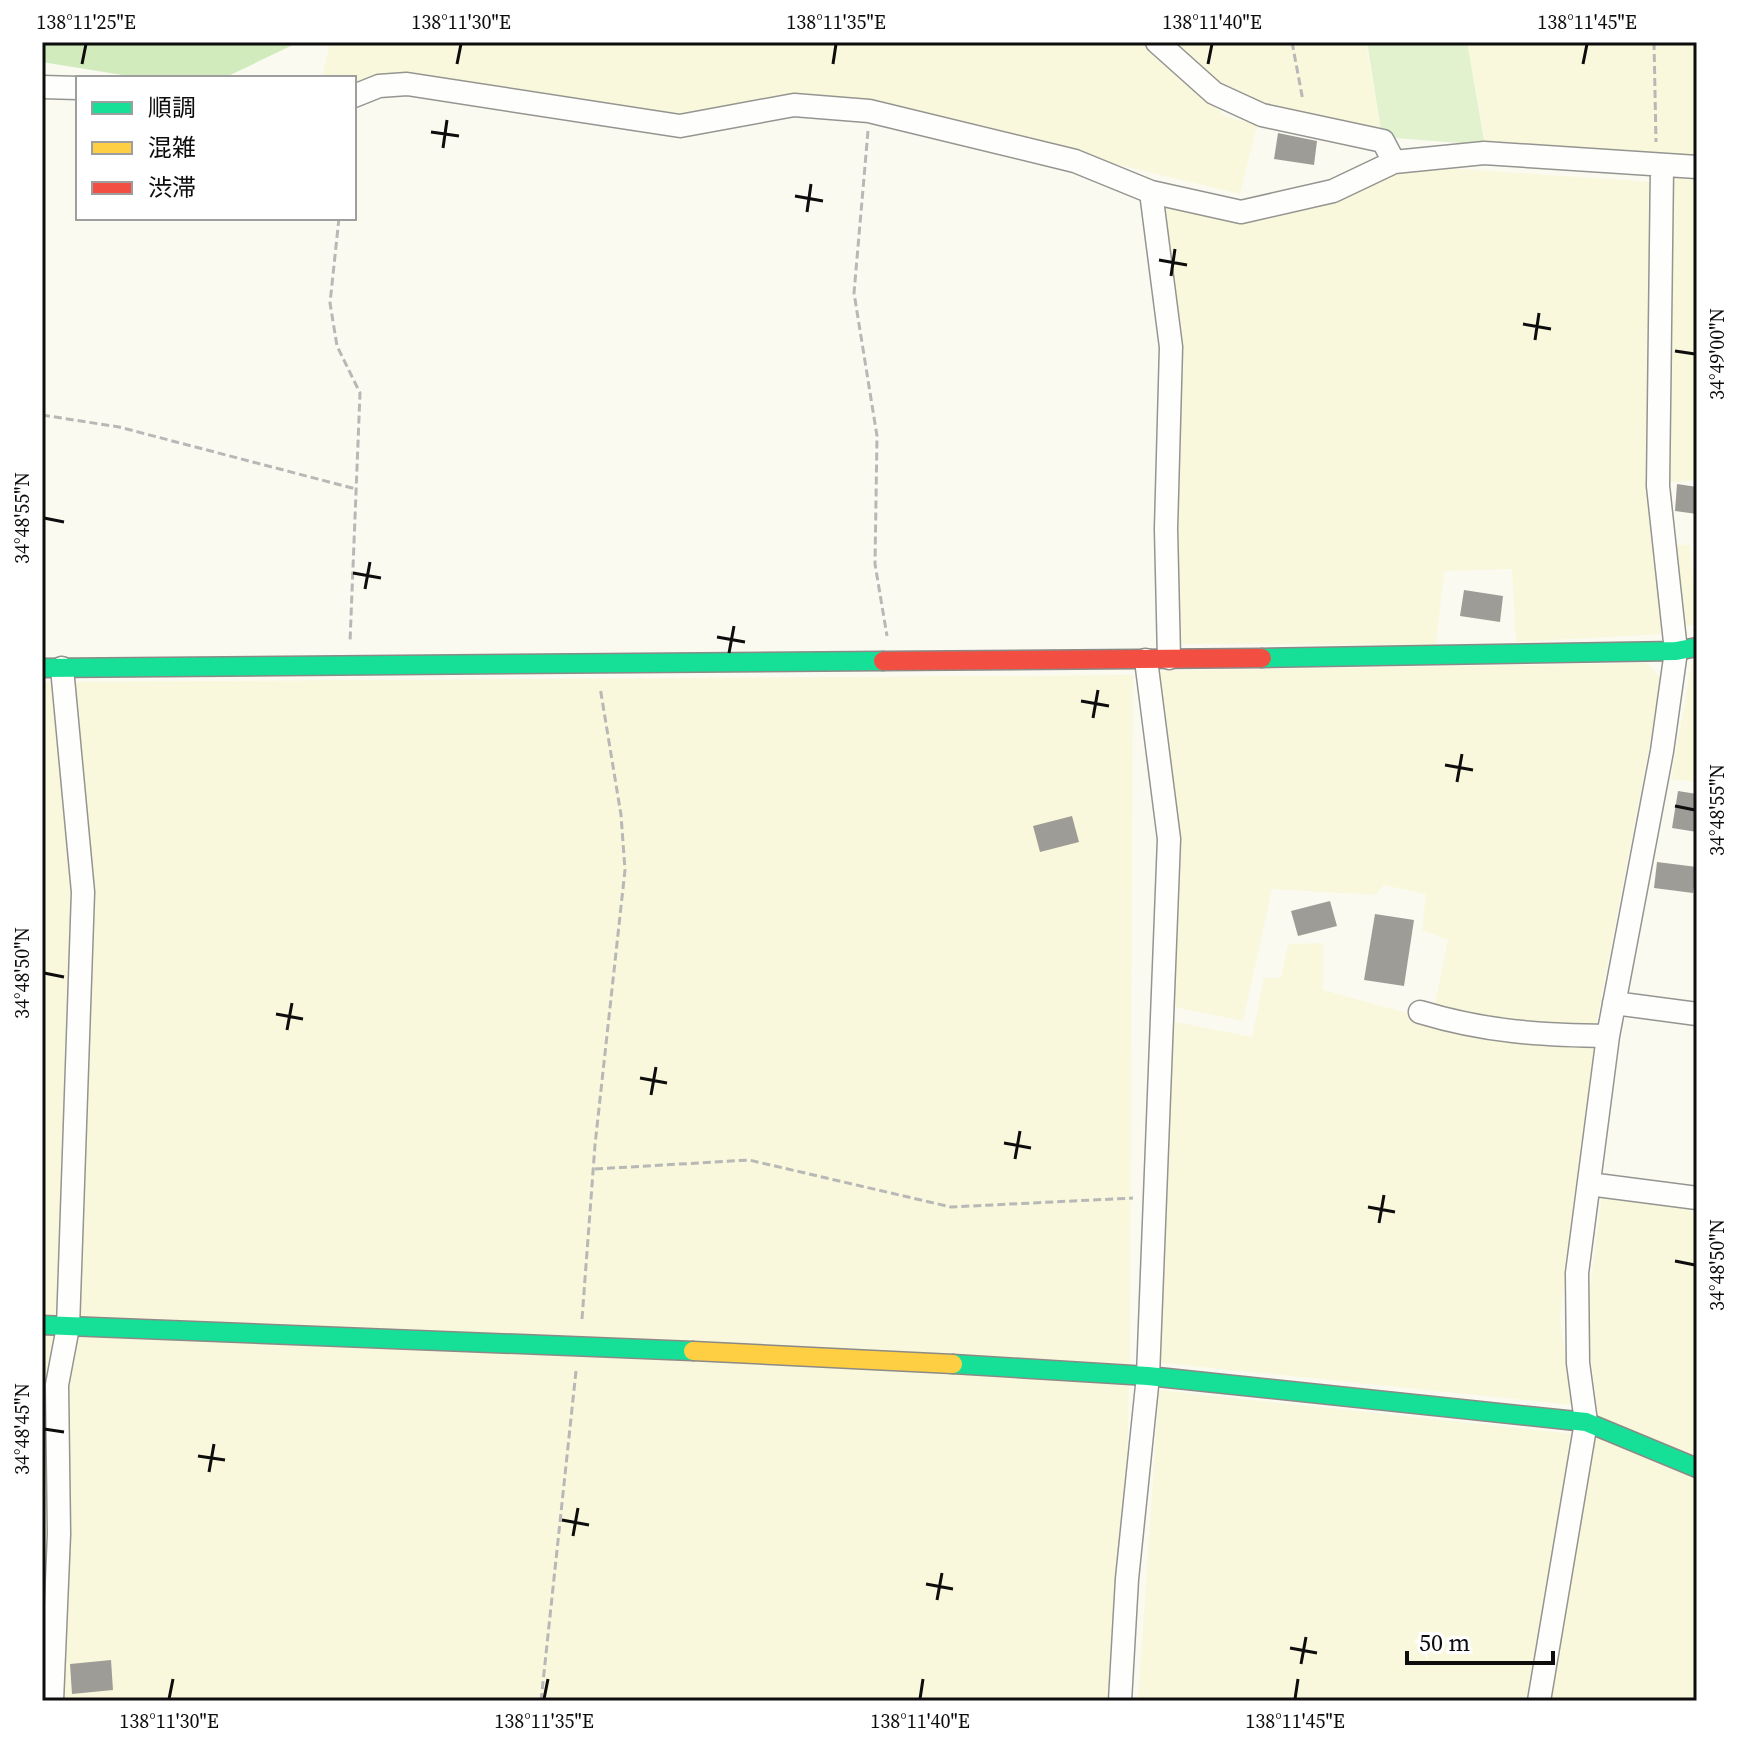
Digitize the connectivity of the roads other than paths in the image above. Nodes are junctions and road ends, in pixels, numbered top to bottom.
1 (1157, 42) edge
2 (42, 87) edge
3 (76, 88) edge
4 (356, 95) edge
5 (1394, 162) junction
6 (1659, 167) junction
7 (1697, 167) edge
8 (1151, 192) junction
9 (1686, 649) edge
10 (1169, 658) junction
11 (1146, 660) junction
12 (52, 668) edge
13 (1614, 1003) junction
14 (1420, 1012) dead end
15 (1697, 1014) edge
16 (1608, 1036) junction
17 (1589, 1184) junction
18 (1697, 1198) edge
19 (42, 1325) edge
20 (68, 1327) junction
21 (1148, 1376) junction
22 (1586, 1422) junction
23 (1697, 1468) edge
24 (52, 1701) edge
25 (1120, 1701) edge
26 (1539, 1701) edge

1 - 5 street
2 - 3 street
4 - 8 street
5 - 6 street
5 - 8 street
6 - 7 street
6 - 9 street
8 - 10 street
9 - 10 street
9 - 13 street
10 - 11 street
11 - 12 street
11 - 21 street
12 - 20 street
13 - 15 street
13 - 16 street
14 - 16 street
16 - 17 street
17 - 18 street
17 - 22 street
19 - 20 street
20 - 21 street
20 - 24 street
21 - 22 street
21 - 25 street
22 - 23 street
22 - 26 street

